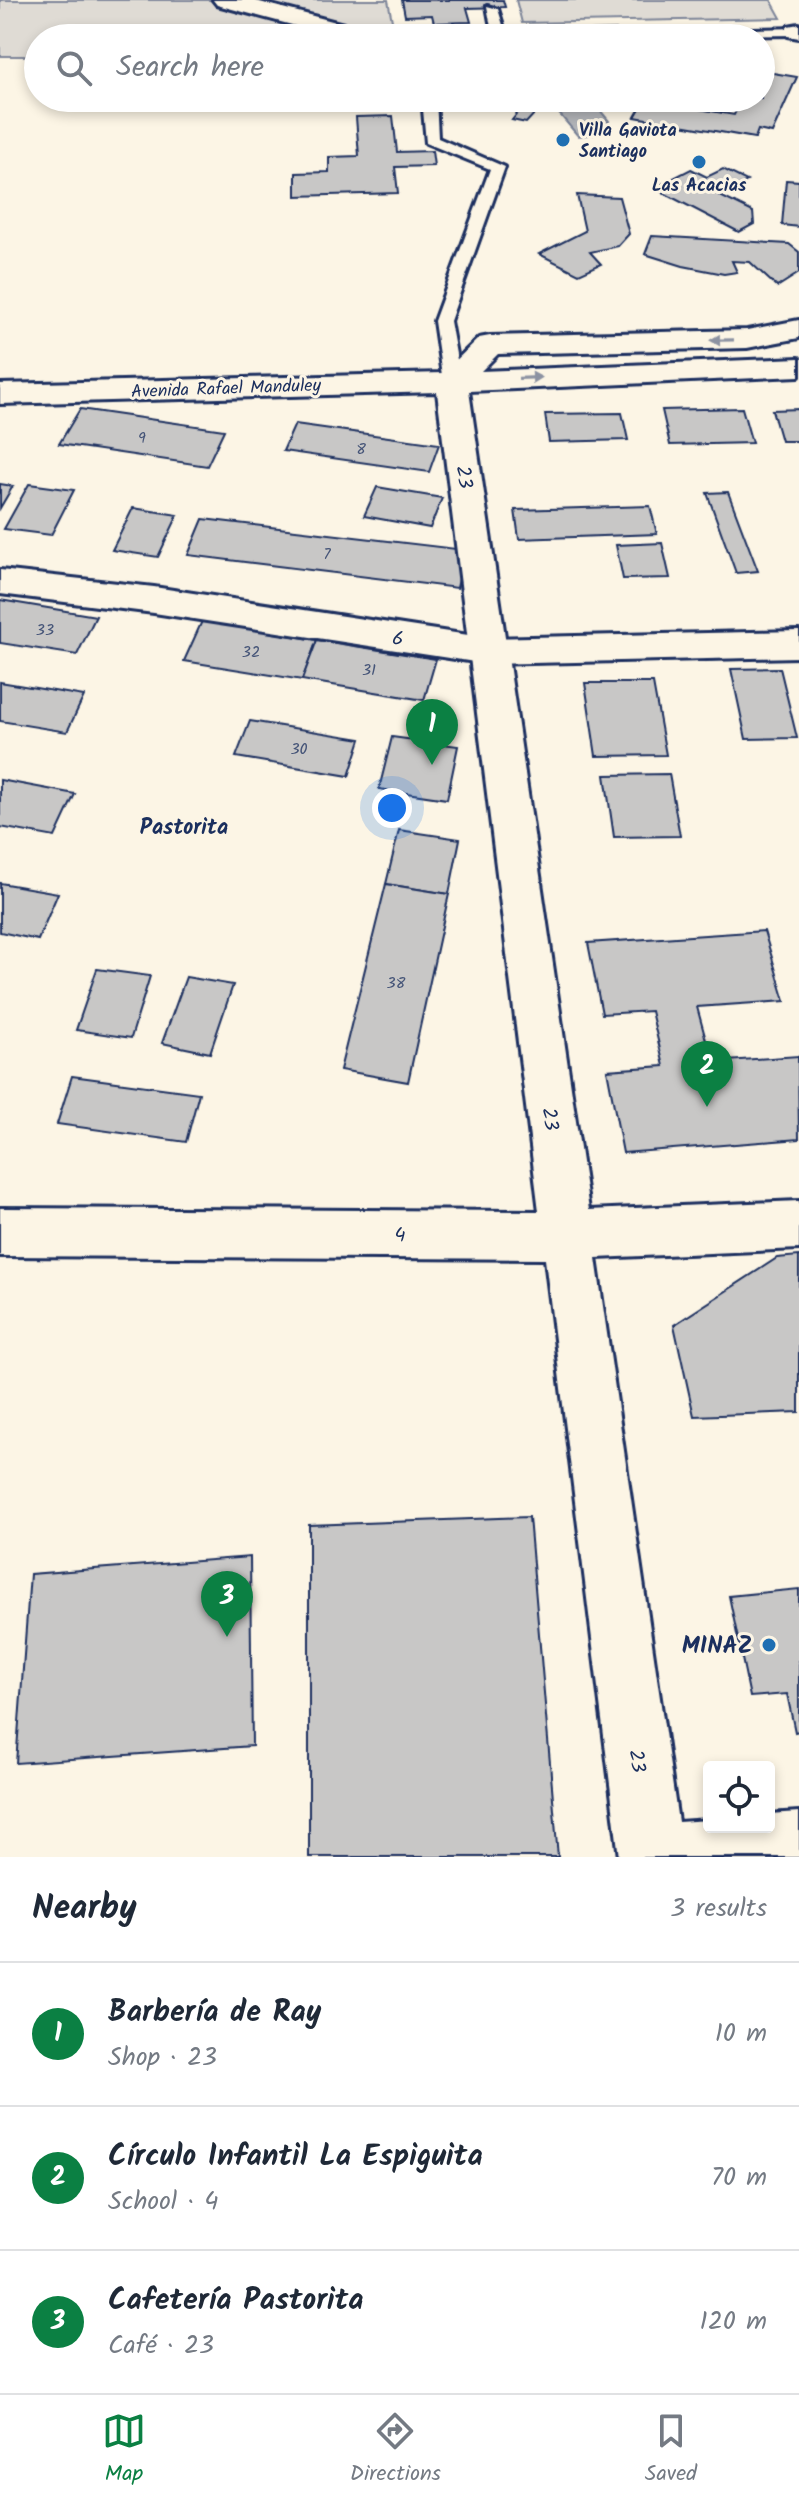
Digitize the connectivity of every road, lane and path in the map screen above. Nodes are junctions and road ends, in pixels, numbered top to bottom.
1 (225, 0) edge
2 (492, 9) dead end
3 (316, 24) edge
4 (496, 24) edge
5 (798, 31) edge
6 (775, 32) edge
7 (430, 112) edge
8 (799, 329) edge
9 (799, 367) edge
10 (452, 382) junction
11 (0, 394) edge
12 (0, 582) edge
13 (799, 644) edge
14 (488, 651) junction
15 (799, 1225) edge
16 (0, 1232) edge
17 (567, 1235) junction
18 (799, 1844) edge
19 (651, 1857) edge

1 - 3 street
2 - 4 lane
5 - 6 lane
7 - 10 lane
8 -> 10 street
10 -> 9 street, Avenida Rafael Manduley
10 - 11 street, Avenida Rafael Manduley
10 - 14 street, 23
12 - 14 street, 6
13 - 14 street, 6
14 - 17 street, 23
15 - 17 street, 4
16 - 17 street, 4
17 - 19 street, 23
18 - 19 street

